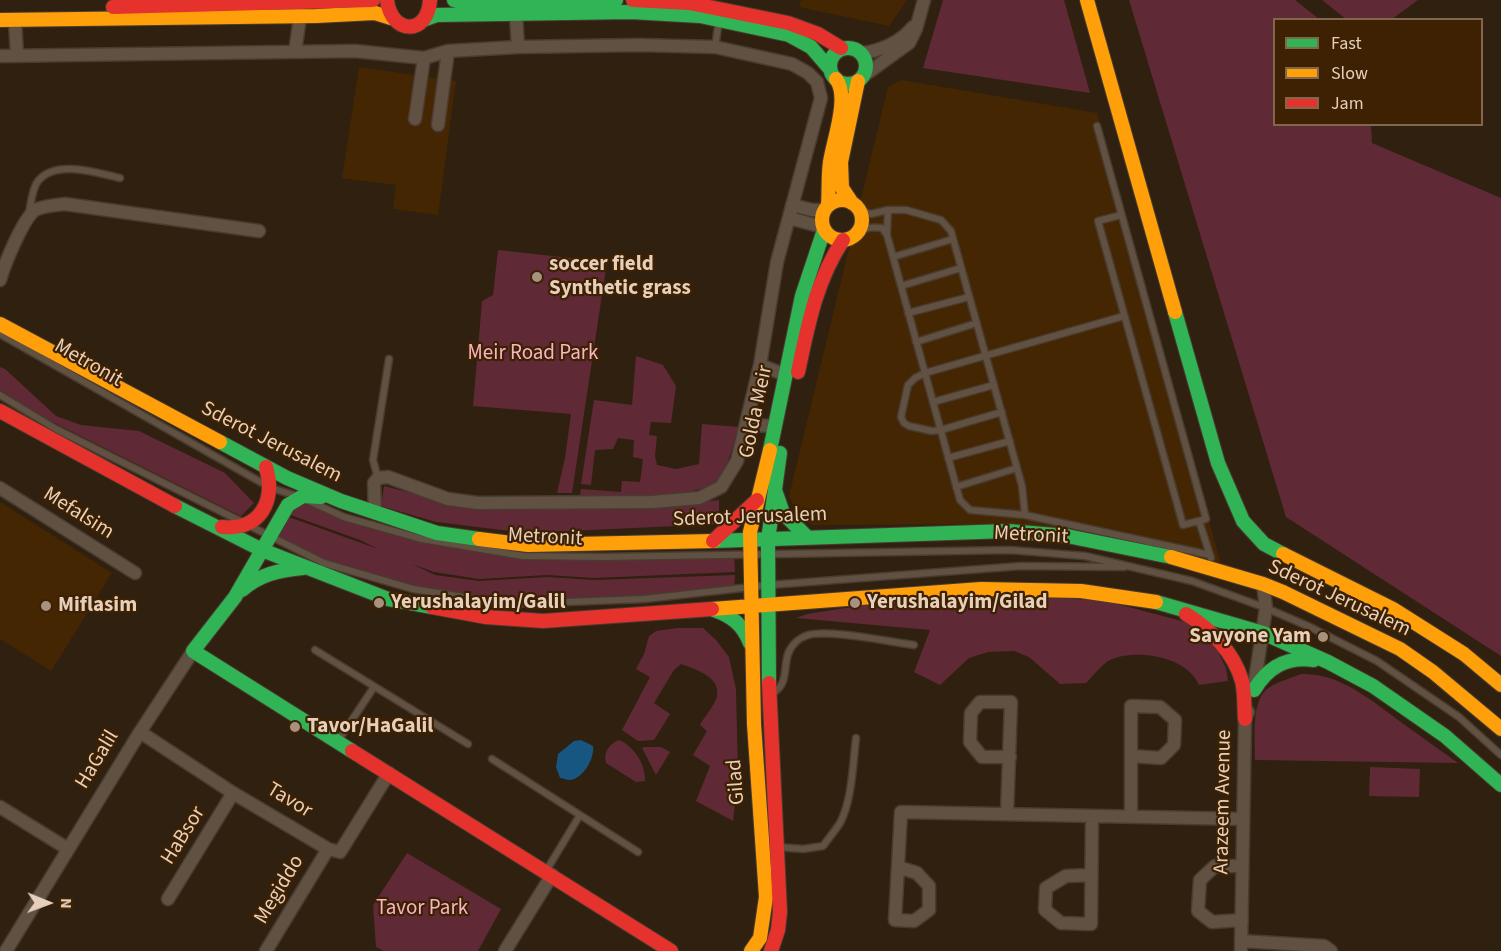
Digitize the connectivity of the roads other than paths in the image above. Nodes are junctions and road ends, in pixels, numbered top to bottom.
1 (373, 0) edge
2 (387, 0) edge
3 (430, 0) edge
4 (454, 0) edge
5 (616, 0) edge
6 (633, 0) edge
7 (924, 0) edge
8 (1087, 0) edge
9 (311, 2) edge
10 (0, 9) edge
11 (516, 15) junction
12 (300, 16) junction
13 (391, 18) junction
14 (426, 19) junction
15 (919, 19) junction
16 (0, 20) edge
17 (15, 21) junction
18 (719, 21) junction
19 (518, 47) junction
20 (715, 47) junction
21 (841, 48) junction
22 (448, 51) junction
23 (295, 52) junction
24 (862, 53) junction
25 (17, 55) junction
26 (0, 56) edge
27 (424, 58) junction
28 (833, 74) junction
29 (860, 79) junction
30 (415, 119) dead end
31 (438, 125) dead end
32 (1097, 126) dead end
33 (120, 178) dead end
34 (792, 205) junction
35 (826, 207) junction
36 (856, 207) junction
37 (888, 210) junction
38 (1121, 215) junction
39 (789, 218) junction
40 (27, 220) junction
41 (824, 229) junction
42 (260, 231) dead end
43 (857, 233) junction
44 (887, 235) junction
45 (953, 239) junction
46 (843, 240) junction
47 (893, 257) junction
48 (961, 268) junction
49 (1, 275) edge
50 (901, 286) junction
51 (969, 297) junction
52 (908, 313) junction
53 (1124, 316) junction
54 (977, 323) junction
55 (0, 324) edge
56 (0, 334) edge
57 (916, 342) junction
58 (986, 355) junction
59 (389, 359) dead end
60 (760, 365) junction
61 (925, 373) junction
62 (786, 375) junction
63 (994, 385) junction
64 (0, 395) edge
65 (933, 402) junction
66 (0, 411) edge
67 (1002, 412) junction
68 (746, 425) junction
69 (775, 426) junction
70 (941, 430) junction
71 (1010, 441) junction
72 (948, 458) junction
73 (267, 467) junction
74 (1017, 468) junction
75 (378, 477) junction
76 (956, 487) junction
77 (0, 488) edge
78 (271, 488) junction
79 (774, 488) junction
80 (297, 496) junction
81 (757, 500) junction
82 (341, 501) junction
83 (375, 512) junction
84 (1025, 515) junction
85 (1199, 521) junction
86 (213, 525) junction
87 (249, 525) junction
88 (270, 537) junction
89 (807, 537) junction
90 (713, 541) junction
91 (750, 547) junction
92 (768, 547) junction
93 (262, 550) junction
94 (1210, 555) junction
95 (306, 568) junction
96 (1137, 568) junction
97 (1214, 570) junction
98 (135, 573) dead end
99 (1263, 584) junction
100 (769, 585) junction
101 (750, 588) junction
102 (235, 597) junction
103 (805, 601) junction
104 (1164, 603) junction
105 (769, 604) junction
106 (750, 606) junction
107 (1266, 608) junction
108 (712, 609) junction
109 (1263, 633) junction
110 (769, 640) junction
111 (914, 645) dead end
112 (751, 647) junction
113 (315, 650) dead end
114 (193, 651) junction
115 (1328, 662) junction
116 (1501, 685) edge
117 (374, 687) junction
118 (1254, 690) junction
119 (769, 695) junction
120 (1245, 719) junction
121 (1501, 729) edge
122 (140, 732) junction
123 (856, 738) dead end
124 (338, 741) junction
125 (468, 744) dead end
126 (1501, 755) edge
127 (1131, 756) junction
128 (1010, 757) junction
129 (492, 759) dead end
130 (389, 773) junction
131 (1501, 785) edge
132 (233, 793) junction
133 (0, 807) edge
134 (1007, 814) junction
135 (580, 815) junction
136 (1092, 816) junction
137 (1131, 816) junction
138 (1243, 819) junction
139 (777, 847) junction
140 (68, 849) junction
141 (328, 849) junction
142 (638, 852) dead end
143 (1242, 866) junction
144 (898, 867) junction
145 (549, 873) junction
146 (1091, 875) junction
147 (168, 899) dead end
148 (1242, 920) junction
149 (1241, 946) edge
150 (6, 951) edge
151 (266, 951) edge
152 (505, 951) edge
153 (671, 951) edge
154 (751, 951) edge
155 (771, 951) edge
156 (1332, 951) edge

1 - 9 street
2 - 13 street
3 - 14 street
4 - 5 street
6 - 21 street
7 - 15 street
8 - 116 street
9 - 10 street
11 - 14 street
11 - 18 street
11 - 19 street
12 - 13 street
12 - 17 street
12 - 23 street
13 - 14 street
15 - 24 street
15 - 29 street
16 - 17 street
17 - 25 street
18 - 20 lane
18 - 28 street
19 - 20 street
19 - 22 street
20 - 34 street
21 - 24 street
21 - 28 street
22 - 27 street
22 - 31 street
23 - 25 street
23 - 27 street
24 - 29 street
25 - 26 street
27 - 30 street
28 - 29 street
28 - 35 street
29 - 36 street
32 - 38 lane
33 - 40 lane
34 - 35 street
34 - 39 street
35 - 36 street
35 - 41 street
36 - 37 lane
36 - 43 street
37 - 44 lane
37 - 45 lane
38 - 53 lane
38 - 85 lane
39 - 41 street
39 - 60 street
40 - 42 street
40 - 49 street
41 - 46 street
41 - 62 street, Golda Meir
43 - 44 lane
43 - 46 street
44 - 47 lane
45 - 47 lane
45 - 48 lane
46 - 79 street, Golda Meir
47 - 50 lane
48 - 50 lane
48 - 51 lane
50 - 52 lane
51 - 52 lane
51 - 54 lane
52 - 57 lane
53 - 58 lane
53 - 85 lane
54 - 57 lane
54 - 58 lane
55 - 73 street, Sderot Jerusalem
56 - 78 lane, Metronit
57 - 61 lane
58 - 61 lane
58 - 63 lane
59 - 75 lane
60 - 62 street
60 - 68 street
61 - 65 lane
61 - 70 lane
62 - 69 street, Golda Meir
63 - 65 lane
63 - 67 lane
64 - 87 lane, Metronit
65 - 70 lane
66 - 86 street
67 - 70 lane
67 - 71 lane
68 - 69 street
68 - 75 street
69 - 81 street, Golda Meir
70 - 72 lane
71 - 72 lane
71 - 74 lane
72 - 76 lane
73 - 78 street
73 - 82 street, Sderot Jerusalem
74 - 76 lane
74 - 84 lane
75 - 83 street
76 - 84 lane
77 - 98 street, Mefalsim
78 - 80 lane, Metronit
78 - 87 street
79 - 89 street
79 - 92 street, Golda Meir
80 - 82 street
80 - 88 street, HaGalil
80 - 91 lane, Metronit
81 - 90 street
81 - 91 street, Golda Meir
82 - 83 street, Sderot Jerusalem
83 - 90 street, Sderot Jerusalem
84 - 94 lane
85 - 94 lane
86 - 87 street
86 - 93 street
87 - 88 lane, Metronit
88 - 93 street, HaGalil
88 - 101 lane, Metronit
89 - 92 street, Sderot Jerusalem
89 - 97 street, Sderot Jerusalem
90 - 91 street, Sderot Jerusalem
91 - 92 street, Sderot Jerusalem
91 - 101 street, Golda Meir
92 - 96 lane, Metronit
92 - 100 street, Golda Meir
93 - 95 street
93 - 102 street, HaGalil
94 - 97 lane
95 - 102 street, HaGalil
95 - 108 street
96 - 100 lane, Metronit
96 - 107 lane, Metronit
97 - 99 street, Sderot Jerusalem
99 - 107 street, Arazeem Avenue
99 - 121 street, Sderot Jerusalem
100 - 101 lane, Metronit
100 - 105 street, Golda Meir
101 - 106 street, Golda Meir
102 - 114 street, HaGalil
103 - 104 street
103 - 105 street
103 - 110 street
104 - 109 street
104 - 120 street
105 - 106 street
105 - 110 street, Gilad
106 - 108 street
106 - 112 street, Gilad
107 - 109 street, Arazeem Avenue
107 - 126 lane, Metronit
108 - 112 street
109 - 115 street
109 - 118 street, Arazeem Avenue
110 - 119 street, Gilad
111 - 119 lane
112 - 154 street, Gilad
113 - 117 lane
114 - 122 street, HaGalil
114 - 124 street
115 - 118 street
115 - 131 street
117 - 124 lane
117 - 125 lane
118 - 120 street, Arazeem Avenue
119 - 139 street, Gilad
120 - 138 street, Arazeem Avenue
122 - 132 street, Tavor
122 - 140 street, HaGalil
123 - 139 lane
124 - 130 street
127 - 127 street
127 - 137 street
128 - 128 street
128 - 134 street
129 - 135 lane
130 - 141 street
130 - 145 street
132 - 141 street, Tavor
132 - 147 street, HaBsor
133 - 140 street
134 - 136 street
134 - 144 street
135 - 142 lane
135 - 145 lane
136 - 137 street
136 - 146 street
137 - 138 street
138 - 143 street, Arazeem Avenue
139 - 155 street, Gilad
140 - 150 street, HaGalil
141 - 151 street, Megiddo
143 - 148 street, Arazeem Avenue
143 - 148 street
144 - 144 street
145 - 152 street
145 - 153 street
146 - 146 street
148 - 149 street, Arazeem Avenue
149 - 156 street

